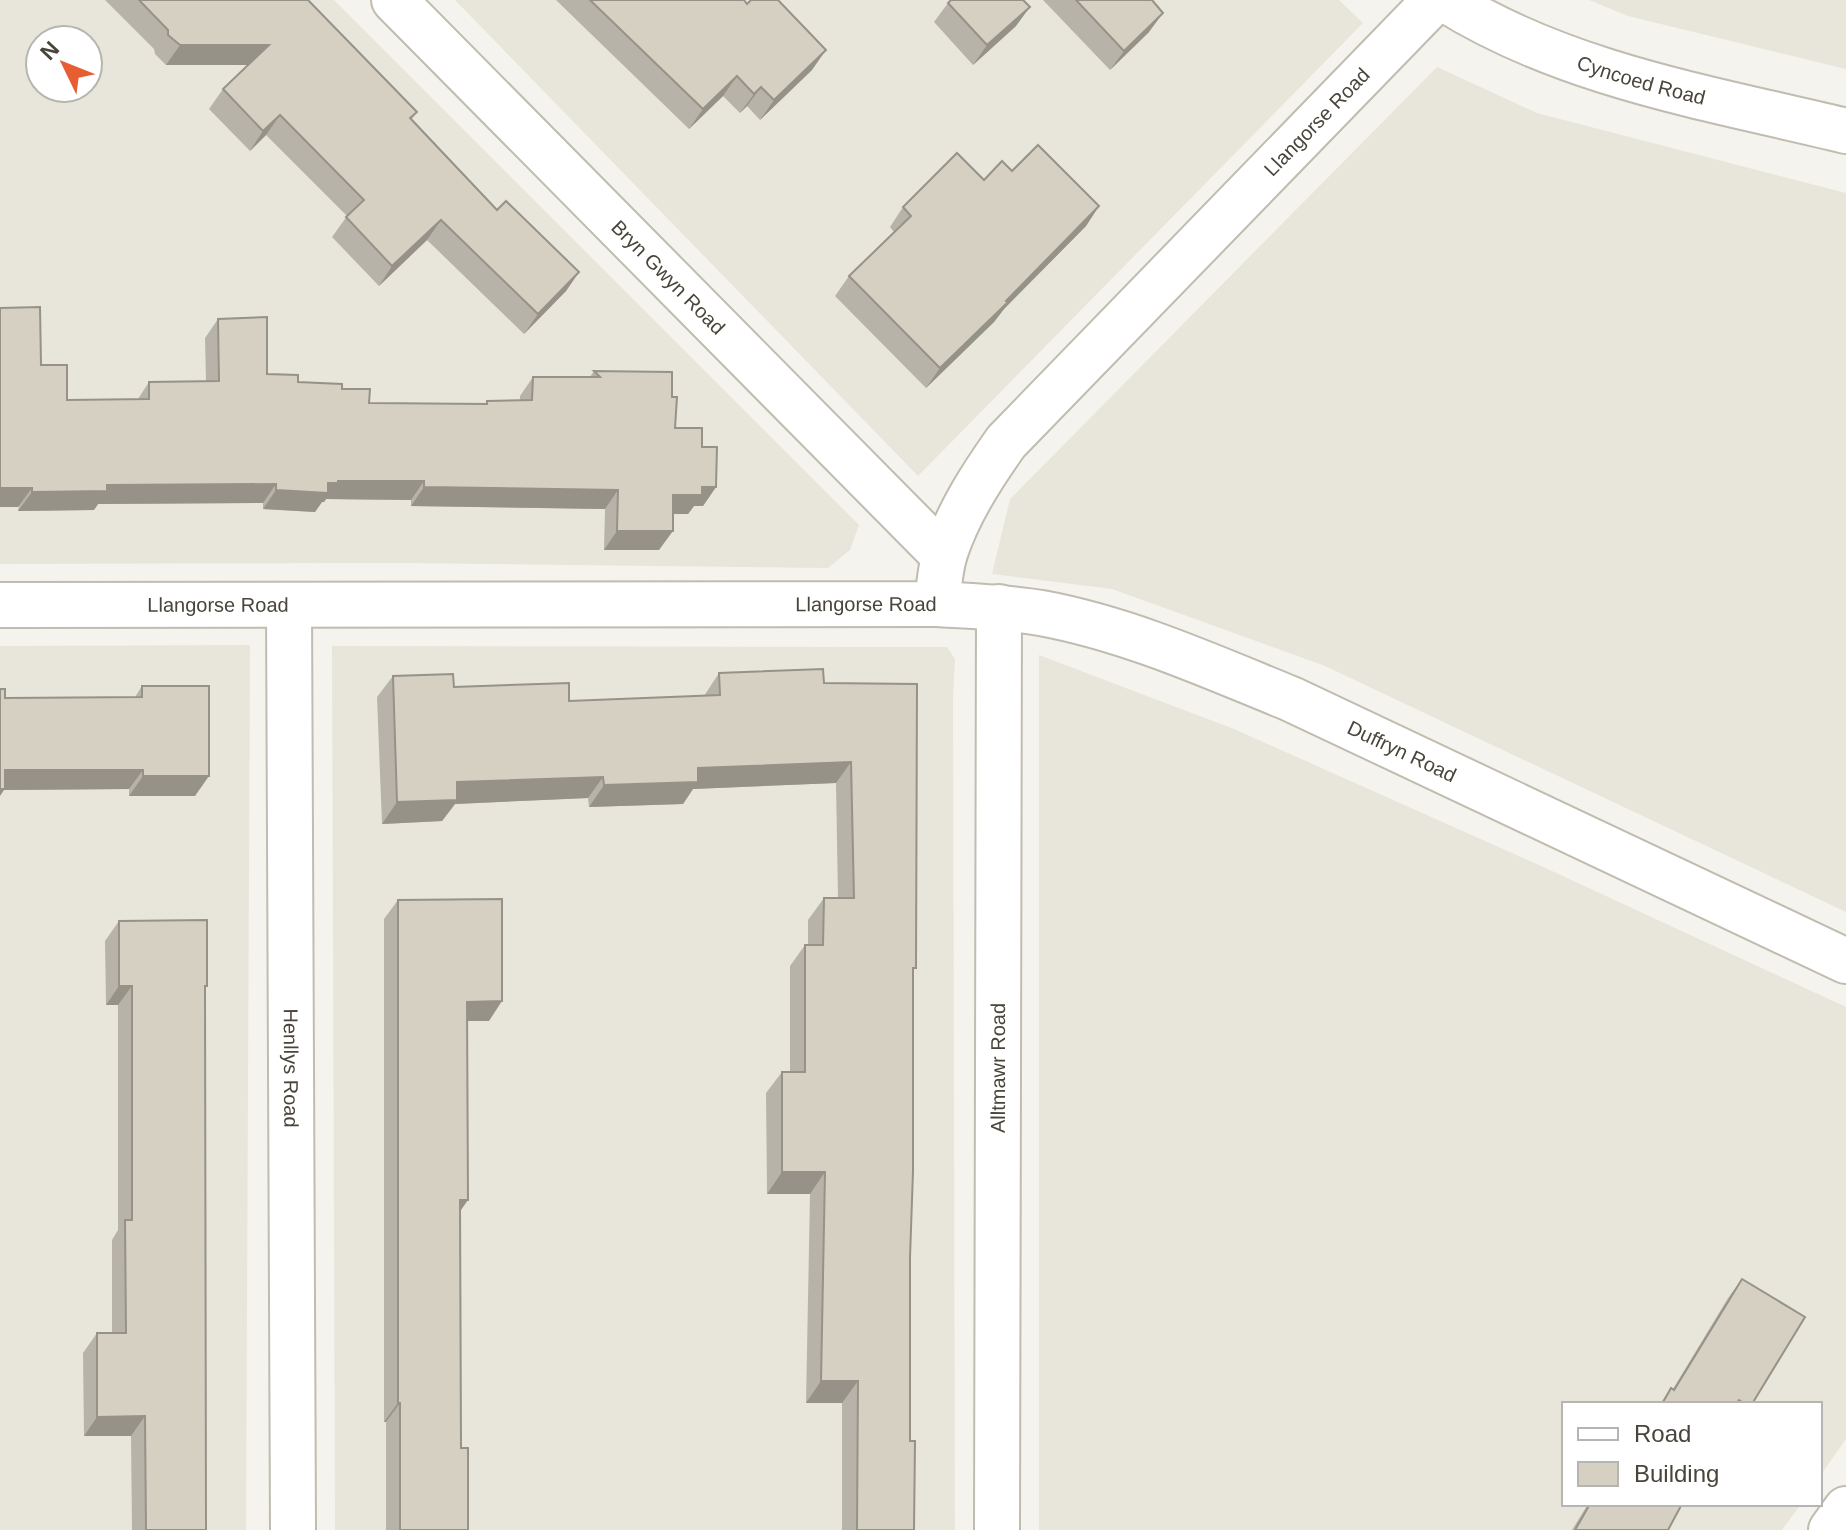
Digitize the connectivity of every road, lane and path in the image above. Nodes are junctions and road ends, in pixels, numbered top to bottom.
1 (394, 0) edge
2 (1435, 0) edge
3 (1446, 0) edge
4 (1846, 131) edge
5 (944, 556) junction
6 (937, 604) junction
7 (0, 605) edge
8 (289, 606) junction
9 (999, 607) junction
10 (1846, 961) edge
11 (1846, 1509) edge
12 (293, 1530) edge
13 (997, 1530) edge
14 (1831, 1530) edge

1 - 5 street, Bryn Gwyn Road
2 - 5 street, Llangorse Road
3 - 4 street, Cyncoed Road
5 - 6 street, Llangorse Road
6 - 8 street, Llangorse Road
6 - 9 street, Duffryn Road
7 - 8 street, Llangorse Road
8 - 12 street, Henllys Road
9 - 10 street, Duffryn Road
9 - 13 street, Alltmawr Road
11 - 14 street

